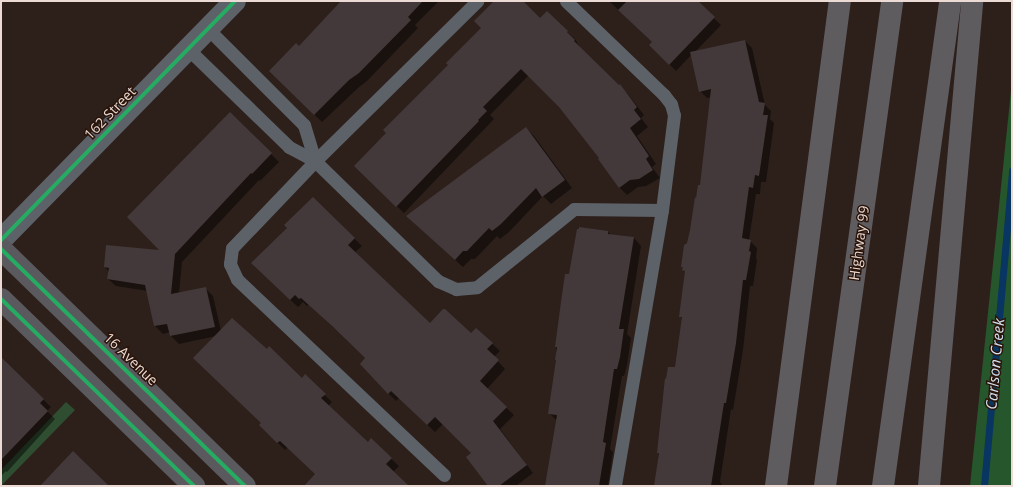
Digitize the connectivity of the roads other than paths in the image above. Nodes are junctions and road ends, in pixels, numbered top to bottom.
1 (235, 1) edge
2 (477, 1) edge
3 (566, 1) edge
4 (840, 1) edge
5 (892, 1) edge
6 (950, 1) edge
7 (972, 1) edge
8 (208, 29) junction
9 (188, 49) junction
10 (315, 161) junction
11 (662, 210) junction
12 (1, 240) edge
13 (1, 249) edge
14 (1, 299) edge
15 (444, 475) dead end
16 (194, 486) edge
17 (245, 486) edge
18 (615, 486) edge
19 (776, 486) edge
20 (825, 486) edge
21 (883, 486) edge
22 (929, 486) edge

1 - 8 street, 162 Street
2 - 10 lane
3 - 11 lane
4 - 19 highway
5 - 20 highway, Highway 99
6 - 21 highway
7 - 22 highway
8 - 9 street, 162 Street
8 - 10 lane
9 - 10 lane
9 - 12 street, 162 Street
10 - 11 lane
10 - 15 lane
11 - 18 lane
13 - 17 main road, 16 Avenue
14 - 16 main road

